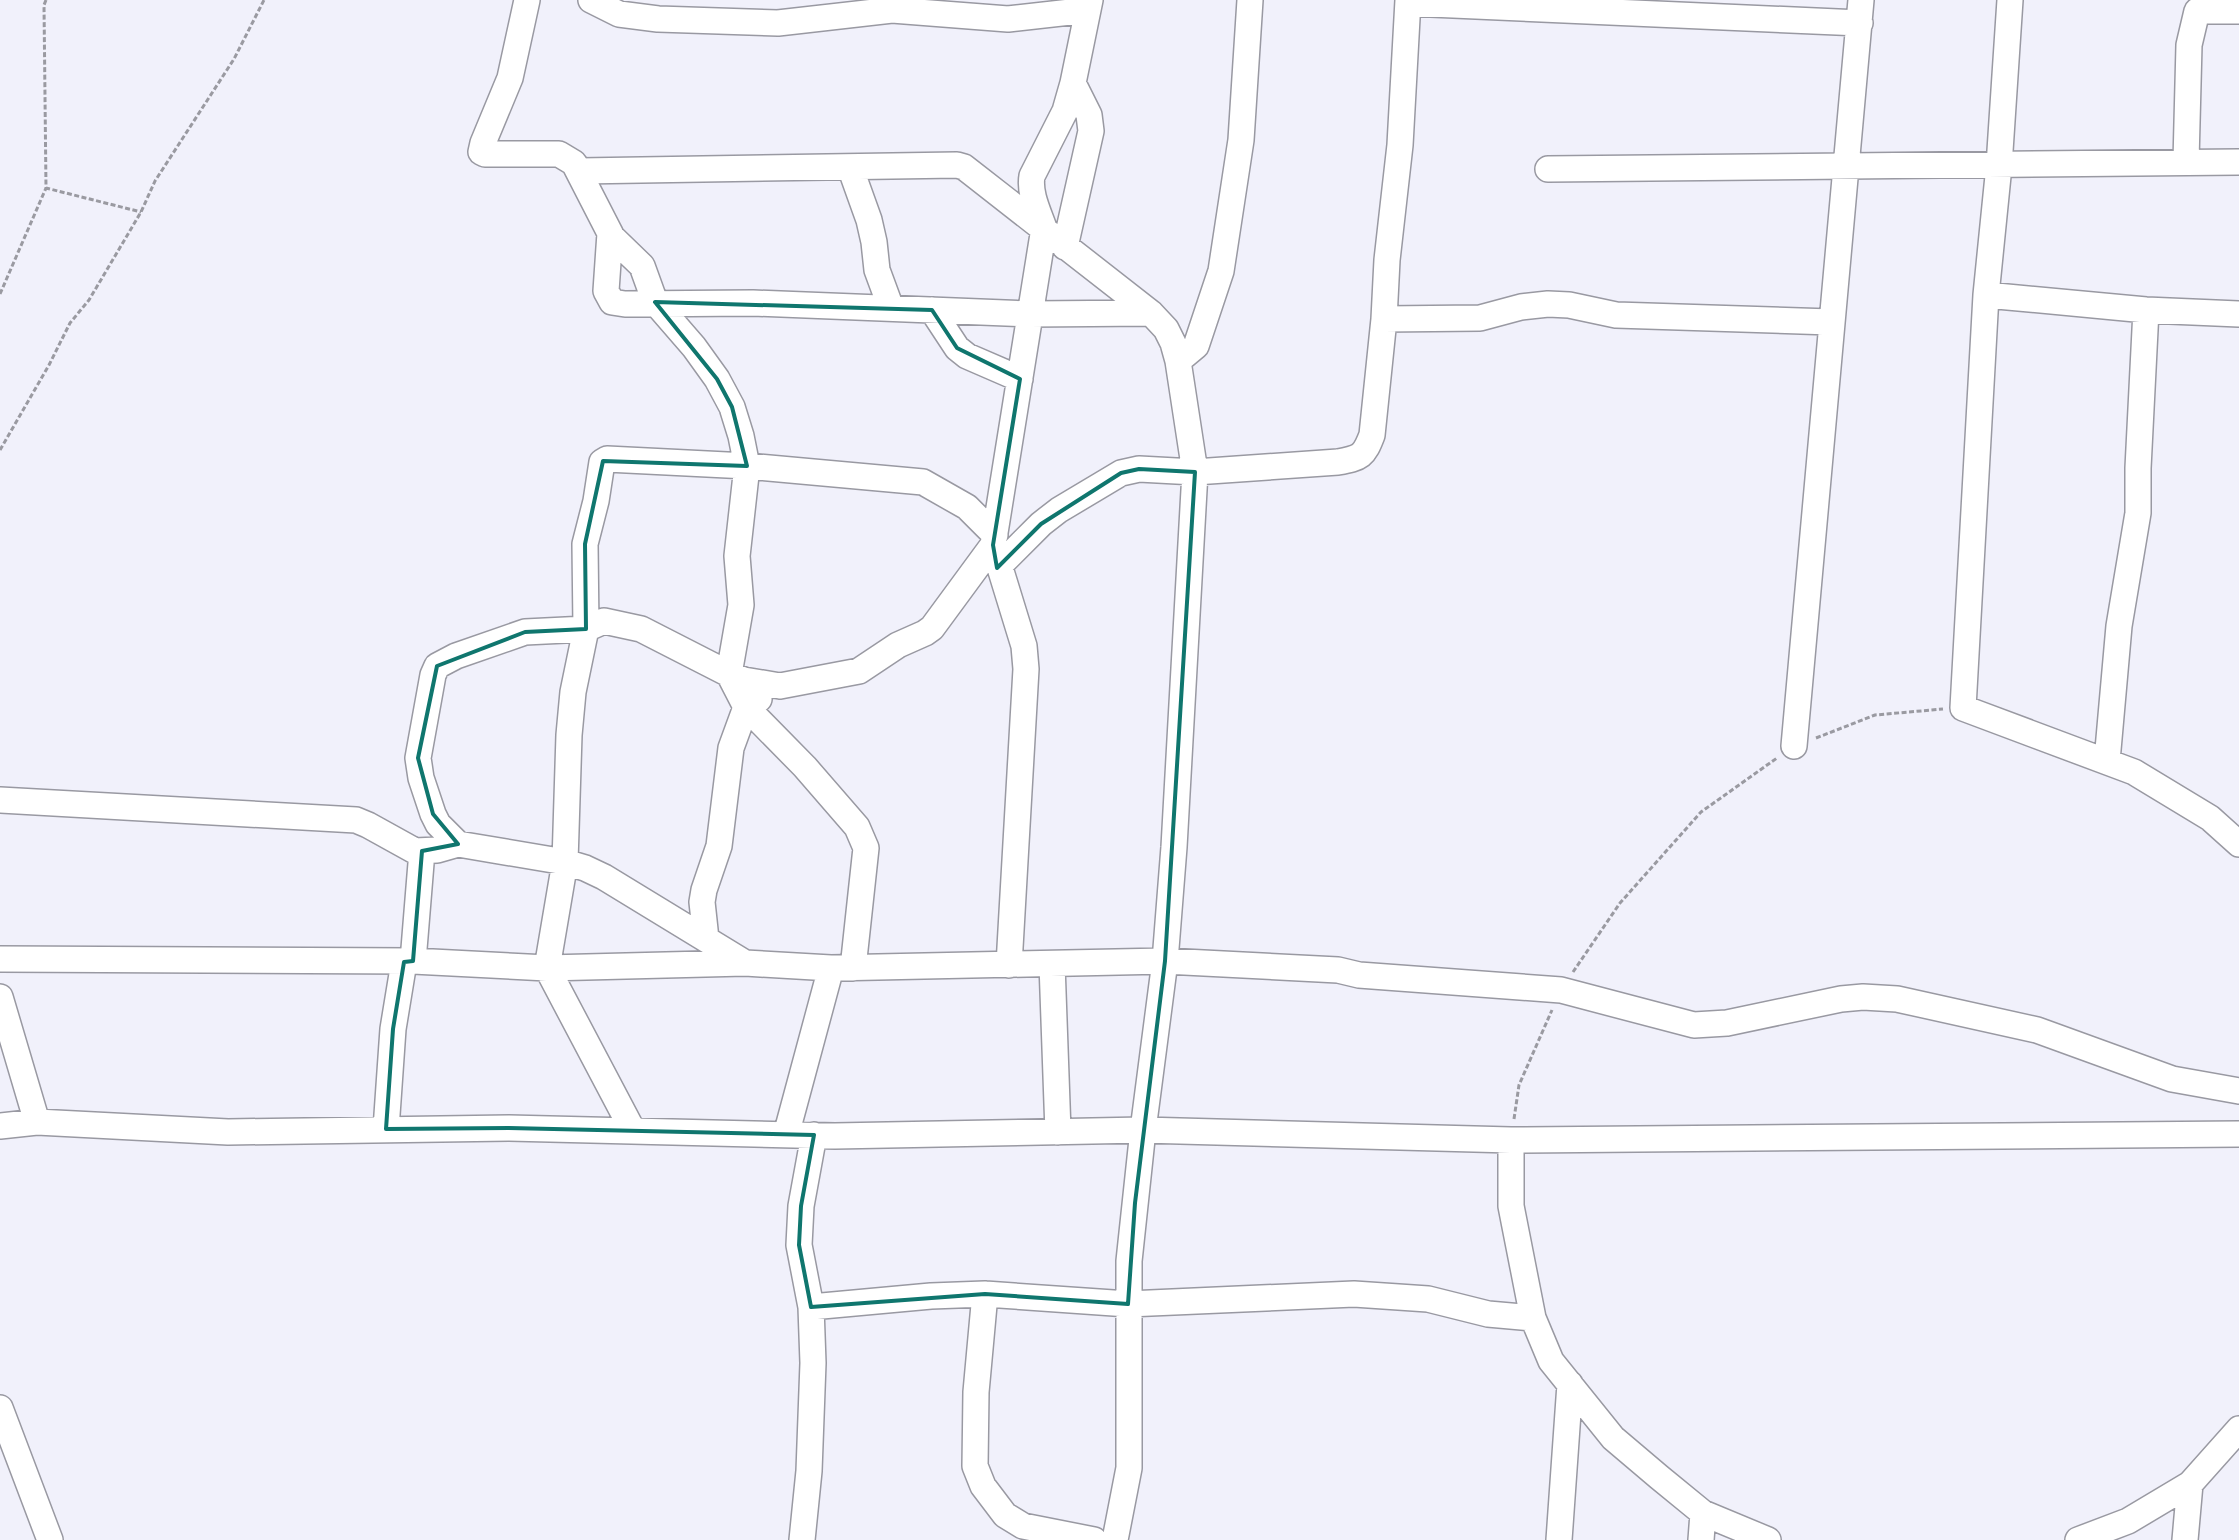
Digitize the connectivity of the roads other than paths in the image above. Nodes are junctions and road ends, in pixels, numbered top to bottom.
1 (527, 0) edge
2 (591, 0) edge
3 (1250, 0) edge
4 (2010, 0) edge
5 (1408, 2) edge
6 (1089, 5) edge
7 (2198, 6) edge
8 (2239, 11) edge
9 (1860, 12) edge
10 (1074, 83) junction
11 (2186, 161) junction
12 (2239, 162) edge
13 (850, 166) junction
14 (1999, 166) junction
15 (1845, 167) junction
16 (1548, 169) dead end
17 (580, 171) junction
18 (1044, 228) junction
19 (610, 233) junction
20 (1065, 247) junction
21 (1986, 295) junction
22 (655, 302) junction
23 (891, 308) junction
24 (932, 310) junction
25 (2146, 310) junction
26 (1151, 312) junction
27 (1030, 314) junction
28 (1384, 319) junction
29 (2234, 319) edge
30 (1831, 322) junction
31 (1178, 362) junction
32 (1020, 379) junction
33 (747, 466) junction
34 (1195, 472) junction
35 (996, 549) junction
36 (586, 630) junction
37 (728, 674) junction
38 (780, 686) junction
39 (746, 707) junction
40 (1794, 746) road end
41 (2107, 761) junction
42 (0, 800) edge
43 (2210, 818) junction
44 (2239, 819) edge
45 (458, 844) junction
46 (2239, 844) edge
47 (422, 851) junction
48 (565, 862) junction
49 (706, 939) junction
50 (0, 959) edge
51 (408, 962) junction
52 (1165, 962) junction
53 (745, 963) junction
54 (1009, 964) junction
55 (1052, 964) junction
56 (547, 968) junction
57 (842, 968) junction
58 (0, 997) edge
59 (2239, 1091) edge
60 (37, 1122) junction
61 (0, 1126) edge
62 (386, 1129) junction
63 (1143, 1130) junction
64 (633, 1131) junction
65 (1058, 1132) junction
66 (2239, 1134) edge
67 (786, 1135) junction
68 (814, 1136) junction
69 (1511, 1140) junction
70 (985, 1294) junction
71 (1128, 1304) junction
72 (811, 1308) junction
73 (1533, 1318) junction
74 (1570, 1384) junction
75 (0, 1408) edge
76 (2239, 1429) edge
77 (2190, 1484) junction
78 (1703, 1513) junction
79 (50, 1540) edge
80 (802, 1540) edge
81 (1094, 1540) edge
82 (1114, 1540) edge
83 (1559, 1540) edge
84 (1701, 1540) edge
85 (1768, 1540) edge
86 (2078, 1540) edge
87 (2185, 1540) edge

1 - 17 street
2 - 6 street
3 - 31 street
4 - 14 street
5 - 9 street
5 - 28 street
6 - 10 street
7 - 8 street
7 - 11 street
9 - 15 street
10 - 18 street
10 - 20 street
11 - 12 street
11 - 14 street
13 - 17 street
13 - 18 street
13 - 23 street
14 - 15 street
14 - 21 street
15 - 16 street
15 - 30 street
17 - 19 street
18 - 20 street
18 - 27 street
19 - 22 street
19 - 22 street
20 - 26 street
21 - 25 street
21 - 41 street
22 - 23 street
22 - 33 street
23 - 24 street
24 - 27 street
24 - 32 street
25 - 29 street
25 - 41 street
26 - 27 street
26 - 31 street
27 - 32 street
28 - 30 street
28 - 34 street
30 - 40 street
31 - 34 street
32 - 35 street
33 - 35 street
33 - 36 street
33 - 37 street
34 - 35 street
34 - 52 street
35 - 38 street
35 - 54 street
36 - 37 street
36 - 45 street
36 - 48 street
37 - 38 street
37 - 39 street
38 - 39 street
39 - 49 street
39 - 57 street
41 - 43 street
42 - 47 street
43 - 44 street
43 - 46 street
45 - 47 street
45 - 48 street
47 - 51 street
48 - 49 street
48 - 56 street
49 - 53 street
50 - 51 street
51 - 56 street
51 - 62 street
52 - 55 street
52 - 59 street
52 - 63 street
53 - 56 street
53 - 57 street
54 - 55 street
54 - 57 street
55 - 65 street
56 - 64 street
57 - 67 street
58 - 60 street
60 - 61 street
60 - 62 street
62 - 64 street
63 - 65 street
63 - 69 street
63 - 71 street
64 - 67 street
65 - 68 street
66 - 69 street
67 - 68 street
68 - 72 street
69 - 73 street
70 - 71 street
70 - 72 street
70 - 81 street
71 - 73 street
71 - 82 street
72 - 80 street
73 - 74 street
74 - 78 street
74 - 83 street
75 - 79 street
76 - 77 street
77 - 86 street
77 - 87 street
78 - 84 street
78 - 85 street

